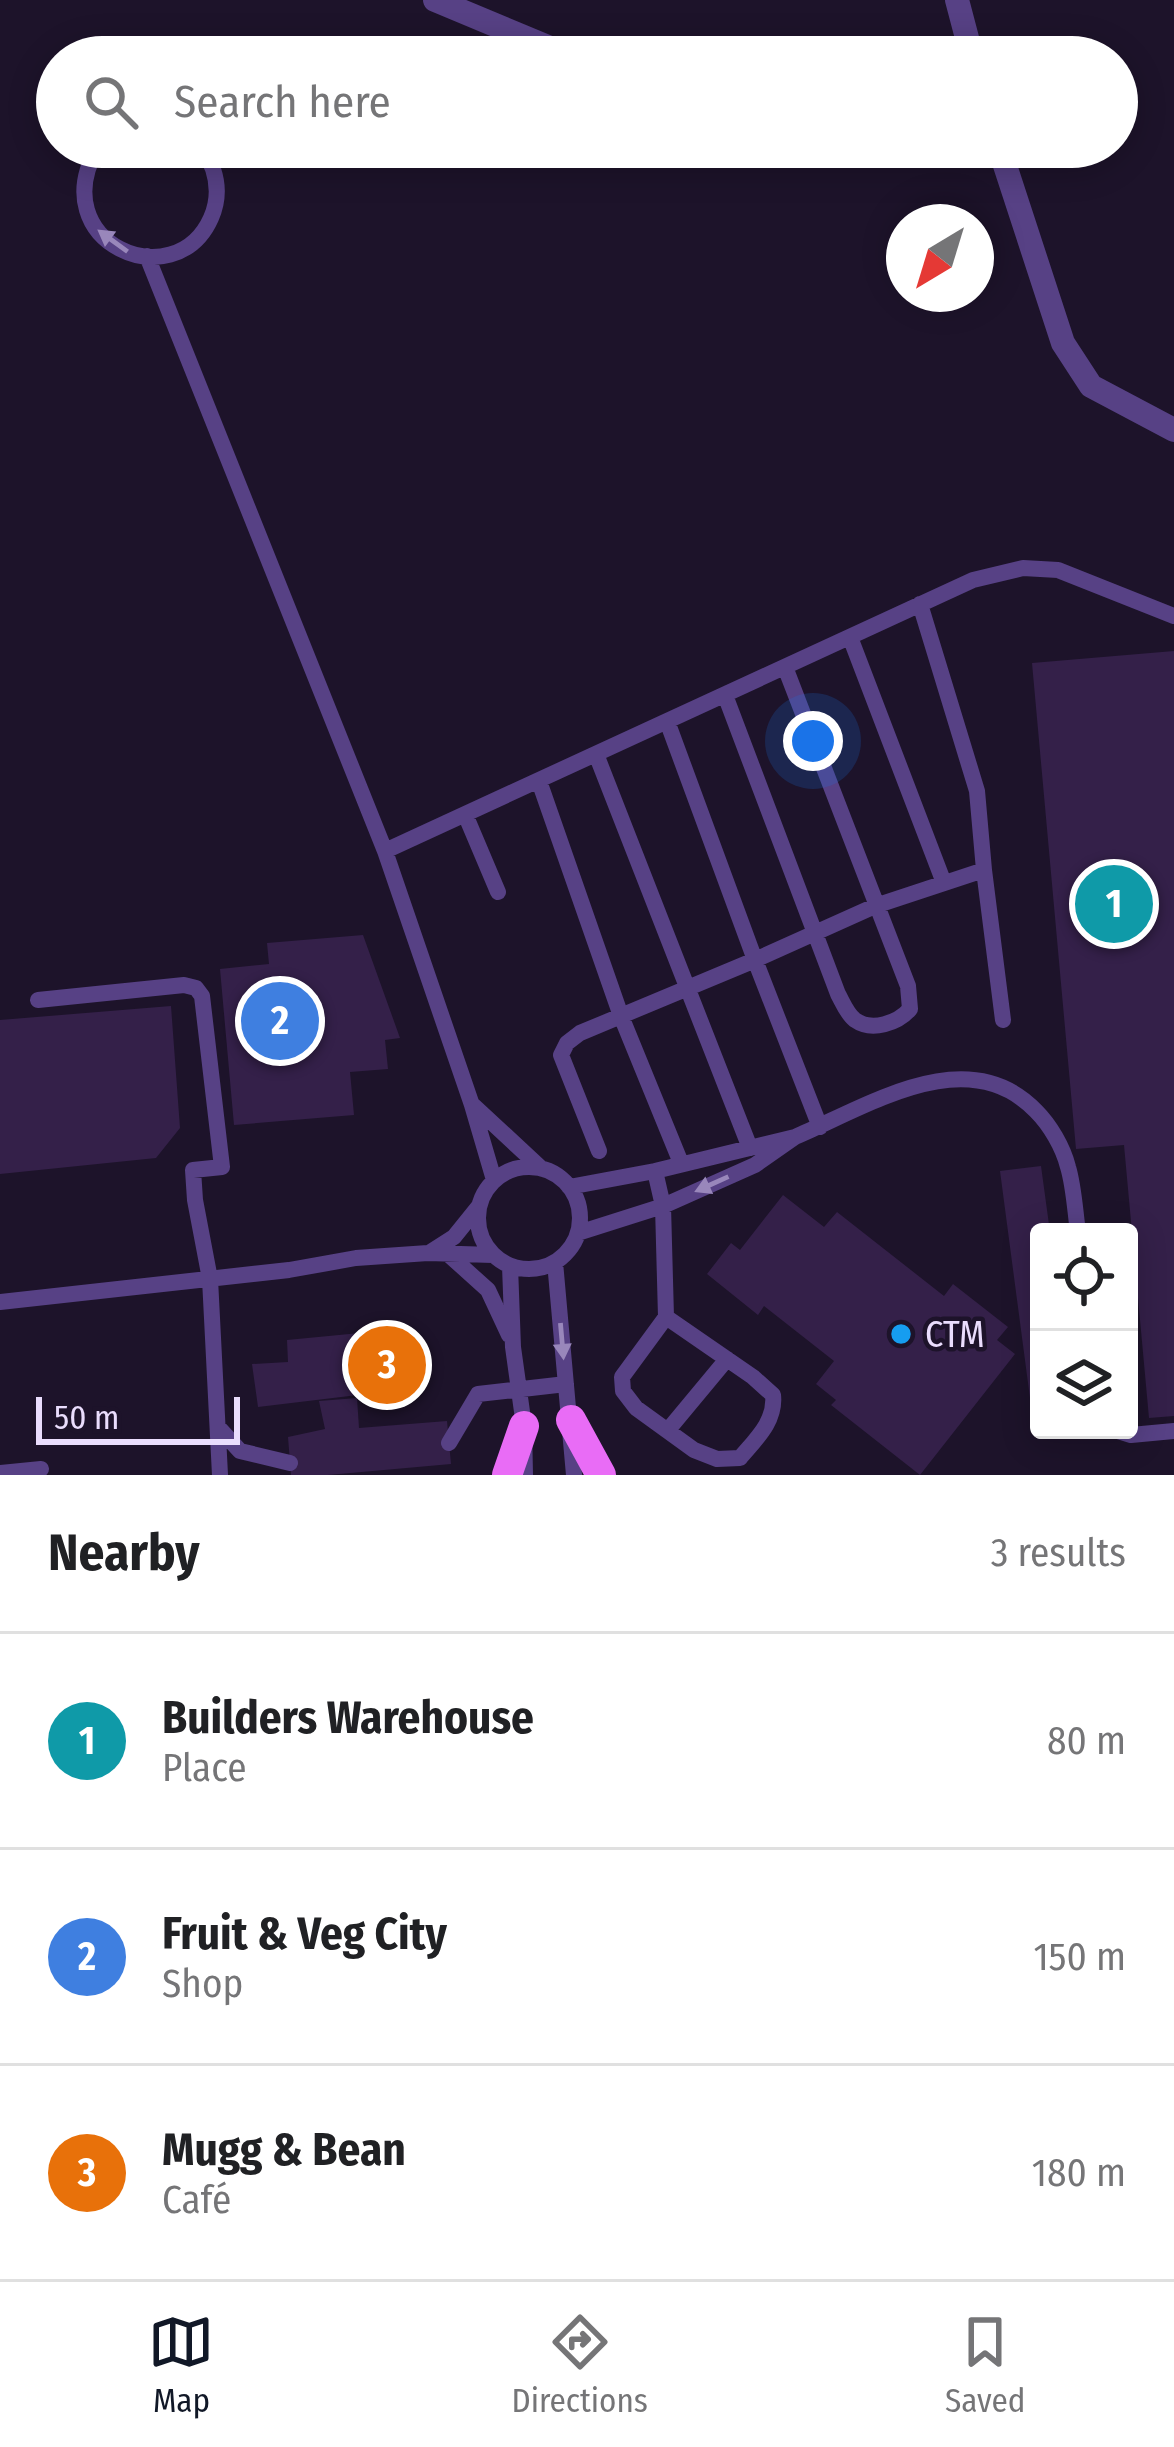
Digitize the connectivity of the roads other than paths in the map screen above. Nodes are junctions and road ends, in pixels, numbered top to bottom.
1 (435, 0) edge
2 (957, 0) edge
3 (522, 36) edge
4 (966, 36) edge
5 (86, 168) edge
6 (214, 168) edge
7 (1006, 168) edge
8 (147, 256) junction
9 (1174, 430) edge
10 (920, 604) junction
11 (1174, 616) edge
12 (850, 637) junction
13 (785, 667) junction
14 (725, 694) junction
15 (667, 722) junction
16 (596, 754) junction
17 (539, 781) junction
18 (465, 814) junction
19 (385, 851) junction
20 (984, 870) junction
21 (944, 883) junction
22 (498, 892) dead end
23 (875, 906) junction
24 (816, 932) junction
25 (755, 960) junction
26 (688, 988) junction
27 (38, 1000) dead end
28 (621, 1016) junction
29 (1003, 1020) dead end
30 (472, 1105) junction
31 (820, 1126) junction
32 (795, 1137) junction
33 (751, 1148) junction
34 (599, 1151) dead end
35 (681, 1163) junction
36 (542, 1169) junction
37 (655, 1171) junction
38 (494, 1180) junction
39 (569, 1186) junction
40 (479, 1206) junction
41 (663, 1206) junction
42 (1077, 1223) edge
43 (578, 1233) junction
44 (428, 1253) junction
45 (448, 1254) junction
46 (493, 1255) junction
47 (555, 1262) junction
48 (510, 1266) junction
49 (210, 1279) junction
50 (0, 1302) edge
51 (666, 1317) junction
52 (513, 1347) junction
53 (727, 1359) junction
54 (566, 1384) junction
55 (519, 1389) junction
56 (571, 1420) junction
57 (218, 1426) junction
58 (524, 1426) junction
59 (668, 1430) junction
60 (1174, 1431) edge
61 (1138, 1434) edge
62 (449, 1443) dead end
63 (41, 1469) dead end
64 (284, 1469) edge
65 (0, 1473) edge
66 (220, 1475) edge
67 (507, 1475) edge
68 (525, 1475) edge
69 (574, 1475) edge
70 (601, 1475) edge

1 - 3 street
2 - 4 street
8 -> 5 lane
6 - 8 lane
7 - 9 street
8 - 19 lane
10 - 11 lane
10 - 12 lane
10 - 20 lane
12 - 13 lane
12 - 21 lane
13 - 14 lane
13 - 23 lane
14 - 15 lane
14 - 24 lane
15 - 16 lane
15 - 25 lane
16 - 17 lane
16 - 26 lane
17 - 18 lane
17 - 28 lane
18 - 19 lane
18 - 22 lane
19 - 30 lane
20 - 21 lane
20 - 29 lane
21 - 23 lane
23 - 24 lane
23 - 24 lane
24 - 25 lane
25 - 26 lane
25 - 31 lane
26 - 28 lane
26 - 33 lane
27 - 49 lane
28 - 34 lane
28 - 35 lane
30 - 36 lane
30 - 38 lane
31 - 32 lane
31 - 42 lane
32 - 33 lane
32 -> 41 lane
33 - 35 lane
35 - 37 lane
36 - 38 lane
36 - 39 lane
37 - 39 lane
37 - 41 lane
38 - 40 lane
39 - 43 lane
40 - 44 lane
40 - 46 lane
41 - 43 lane
41 - 51 lane
43 - 47 lane
44 - 45 lane
44 - 49 lane
45 - 46 lane
45 - 52 lane
46 - 48 lane
47 - 48 lane
47 -> 54 lane
48 - 52 lane
49 - 50 lane
49 - 57 lane
51 - 53 lane
51 - 59 lane
52 - 55 lane
53 - 59 lane
53 - 59 lane
54 - 55 lane
54 - 56 lane
55 - 58 lane
55 - 62 lane
56 - 69 lane
56 - 70 main road
57 - 64 lane
57 - 66 lane
58 - 67 main road
58 - 68 lane
60 - 61 lane
63 - 65 lane

